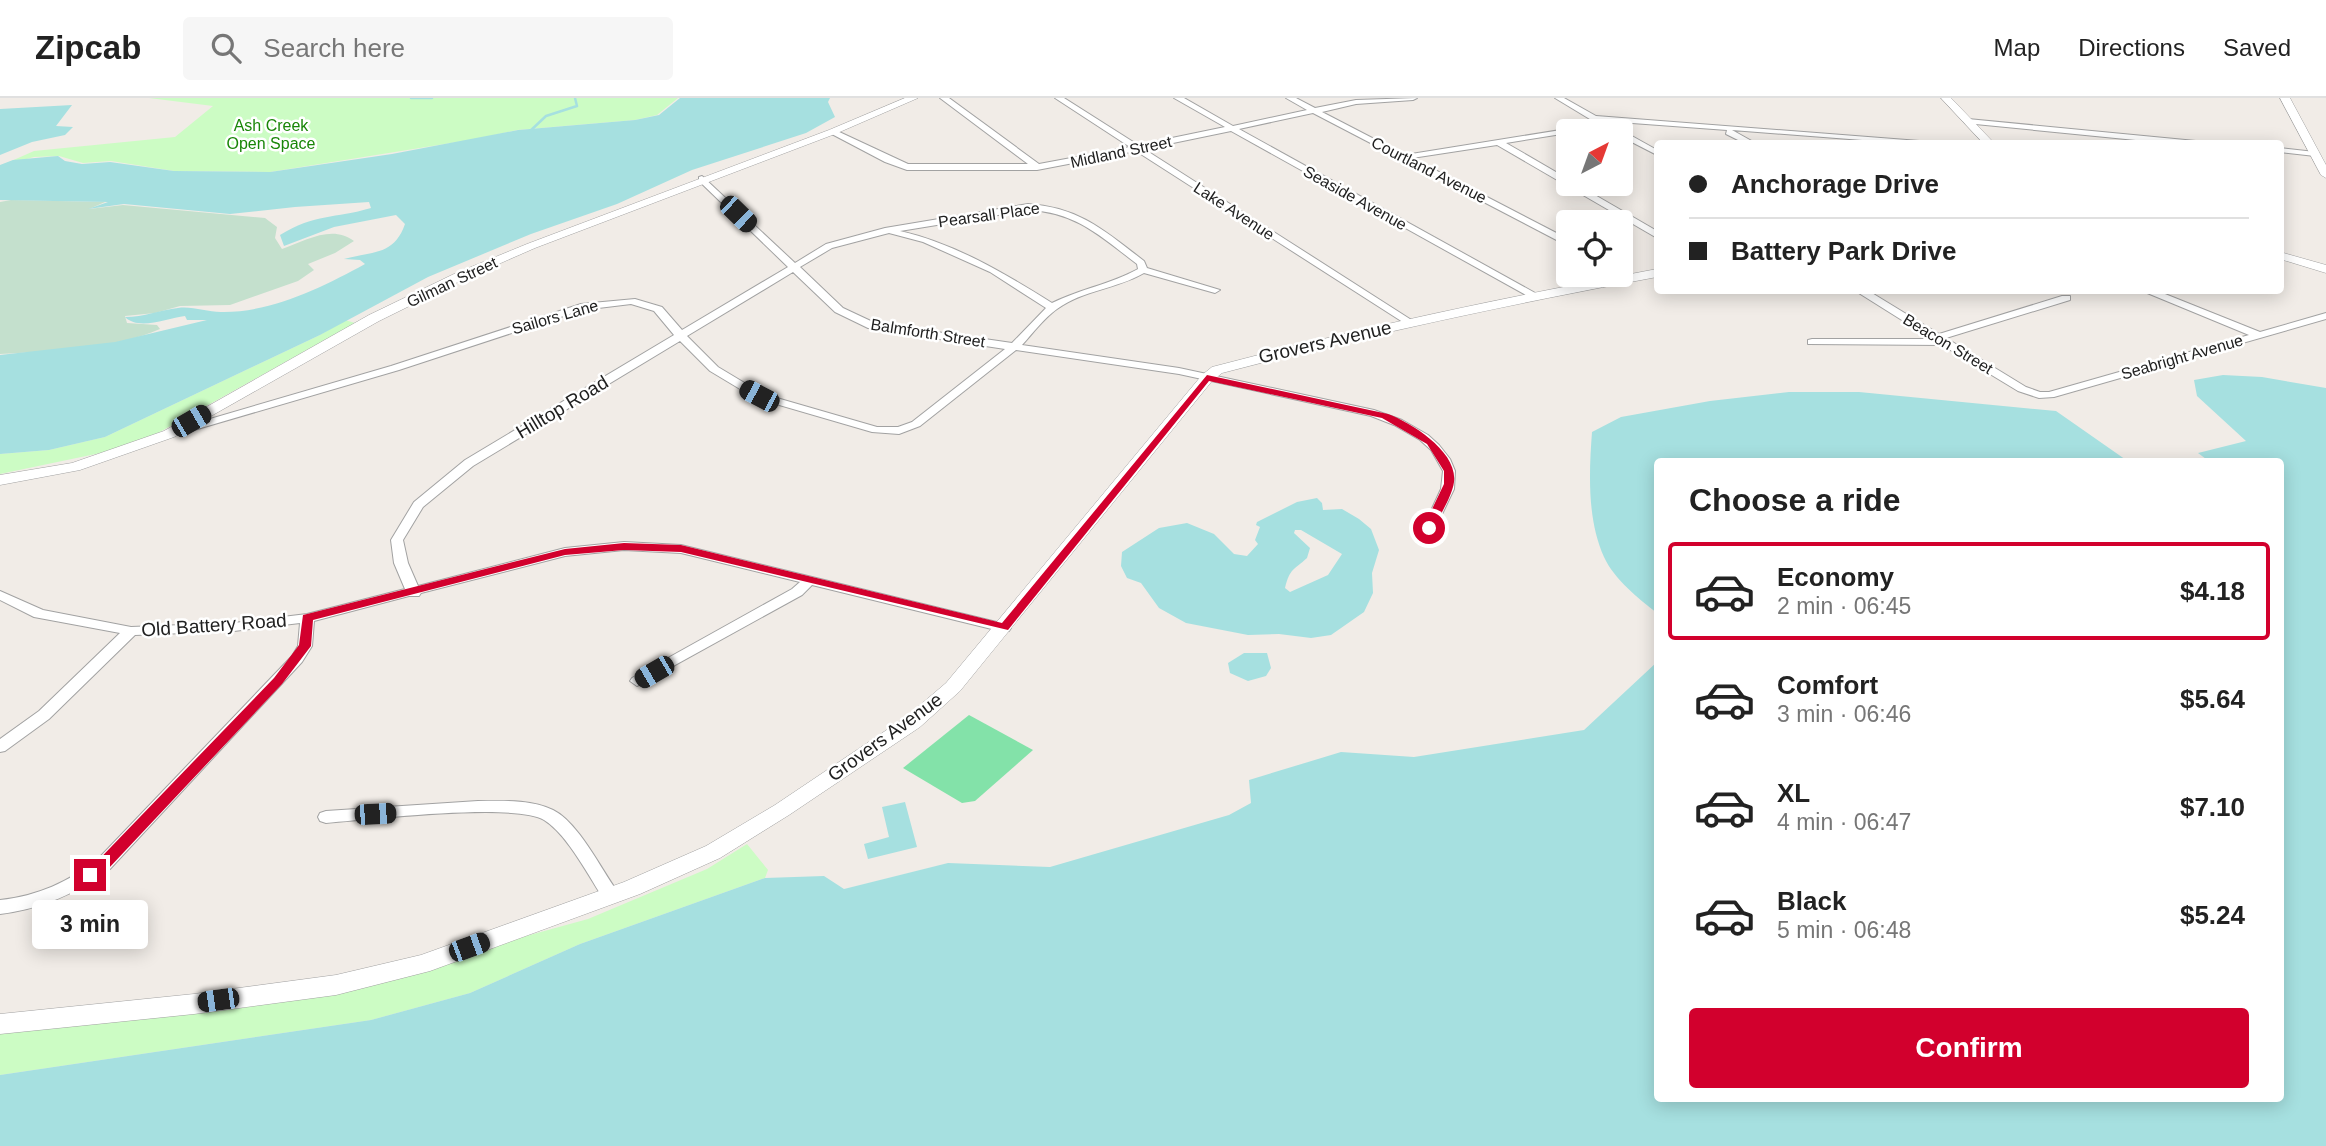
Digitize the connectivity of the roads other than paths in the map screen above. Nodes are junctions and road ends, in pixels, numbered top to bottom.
1 (914, 98) edge
2 (944, 98) edge
3 (1059, 98) edge
4 (1178, 98) edge
5 (1290, 98) edge
6 (1413, 98) edge
7 (1559, 98) edge
8 (1945, 98) edge
9 (2285, 98) edge
10 (1316, 111) junction
11 (1592, 118) joint
12 (1968, 121) junction
13 (1721, 128) junction
14 (1231, 129) junction
15 (832, 132) junction
16 (1556, 132) edge
17 (1633, 140) edge
18 (1745, 140) edge
19 (1896, 140) edge
20 (1986, 140) edge
21 (2165, 140) edge
22 (1497, 141) junction
23 (1138, 148) junction
24 (2284, 150) edge
25 (1654, 151) edge
26 (2315, 154) junction
27 (1405, 157) junction
28 (1037, 167) junction
29 (2325, 171) edge
30 (1556, 175) edge
31 (702, 179) junction
32 (1591, 196) edge
33 (888, 230) junction
34 (1654, 232) edge
35 (1556, 237) edge
36 (2284, 256) edge
37 (793, 266) junction
38 (2326, 269) edge
39 (1143, 270) junction
40 (1654, 273) edge
41 (1633, 276) edge
42 (1575, 287) edge
43 (1215, 290) dead end
44 (1865, 294) edge
45 (2155, 294) edge
46 (1533, 296) junction
47 (2066, 298) dead end
48 (1052, 307) junction
49 (2326, 316) edge
50 (1409, 323) junction
51 (680, 335) junction
52 (2259, 335) junction
53 (1940, 340) junction
54 (1812, 342) dead end
55 (1014, 347) junction
56 (1207, 378) junction
57 (2039, 395) joint
58 (169, 434) junction
59 (0, 480) edge
60 (1429, 528) dead end
61 (811, 579) junction
62 (414, 593) junction
63 (0, 595) edge
64 (307, 618) junction
65 (1004, 628) junction
66 (131, 631) junction
67 (637, 681) dead end
68 (0, 747) edge
69 (326, 817) dead end
70 (611, 896) junction
71 (0, 907) edge
72 (0, 1024) edge

1 - 15 street, Gilman Street
2 - 28 street
3 - 23 street, Lake Avenue
4 - 14 street, Seaside Avenue
5 - 10 street, Courtland Avenue
6 - 10 street, Midland Street
7 - 11 street
8 - 12 street
9 - 26 street
10 - 14 street, Midland Street
10 - 27 street, Courtland Avenue
11 - 13 street
12 - 20 street
12 - 21 street
13 - 18 street
13 - 19 street
14 - 23 street, Midland Street
14 - 46 street, Seaside Avenue
15 - 28 street, Midland Street
15 - 31 street, Gilman Street
16 - 22 street
17 - 25 street
22 - 27 street
22 - 30 street
23 - 28 street, Midland Street
23 - 50 street, Lake Avenue
24 - 26 street
26 - 29 street
27 - 35 street, Courtland Avenue
31 - 37 street, Balmforth Street
31 - 58 street, Gilman Street
32 - 34 street
33 - 37 street, Pearsall Place
33 - 39 street, Pearsall Place
33 - 48 street
36 - 38 street
37 - 51 street, Hilltop Road
37 - 55 street, Balmforth Street
39 - 43 street
39 - 48 street
40 - 41 street, Grovers Avenue
42 - 46 street, Grovers Avenue
44 - 53 street, Beacon Street
45 - 52 street
46 - 50 street, Grovers Avenue
47 - 53 street
48 - 55 street
49 - 52 street, Seabright Avenue
50 - 56 street, Grovers Avenue
51 - 55 street, Sailors Lane
51 - 58 street, Sailors Lane
51 - 62 street, Hilltop Road
52 - 57 street, Seabright Avenue
53 - 54 street
53 - 57 street, Beacon Street
55 - 56 street, Balmforth Street
56 - 60 street, Balmforth Street
56 - 65 street, Grovers Avenue
58 - 59 street, Gilman Street
61 - 62 street, Old Battery Road
61 - 65 street, Old Battery Road
61 - 67 street
62 - 64 street, Old Battery Road
63 - 66 street, Old Battery Road
64 - 66 street, Old Battery Road
64 - 71 street
65 - 70 street, Grovers Avenue
66 - 68 street
69 - 70 street
70 - 72 street, Grovers Avenue

